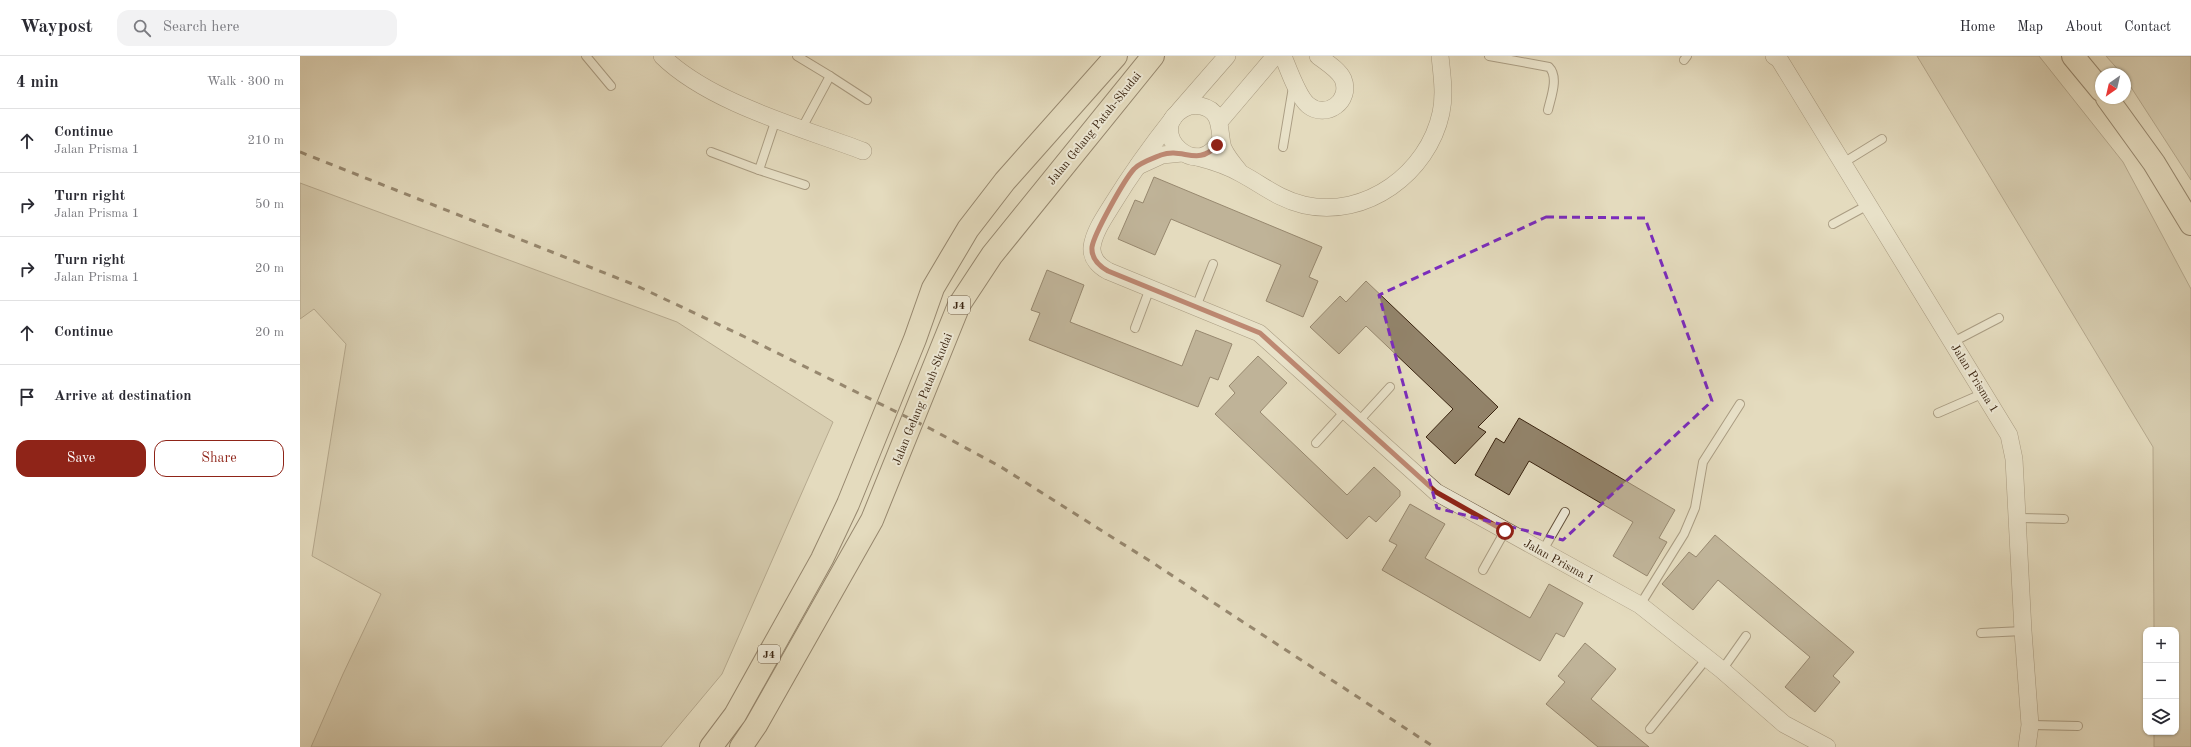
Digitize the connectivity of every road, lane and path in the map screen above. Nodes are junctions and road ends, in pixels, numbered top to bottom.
1 (586, 56) edge
2 (662, 56) edge
3 (797, 56) edge
4 (1116, 56) edge
5 (1153, 56) edge
6 (1227, 56) edge
7 (1275, 56) edge
8 (1283, 56) edge
9 (1318, 56) edge
10 (1440, 56) edge
11 (1489, 56) edge
12 (1774, 56) edge
13 (2074, 56) edge
14 (830, 76) junction
15 (1294, 81) junction
16 (2095, 82) edge
17 (611, 86) dead end
18 (867, 100) dead end
19 (2111, 104) edge
20 (1548, 110) dead end
21 (1176, 114) junction
22 (776, 119) junction
23 (802, 128) junction
24 (1220, 130) junction
25 (1882, 139) dead end
26 (1283, 148) dead end
27 (863, 151) dead end
28 (711, 152) dead end
29 (1189, 155) junction
30 (1843, 163) junction
31 (1134, 168) junction
32 (759, 170) junction
33 (1242, 174) junction
34 (805, 185) dead end
35 (1868, 204) junction
36 (1833, 224) dead end
37 (2191, 224) edge
38 (1213, 264) dead end
39 (1150, 288) junction
40 (1196, 307) junction
41 (1999, 318) dead end
42 (1136, 328) dead end
43 (1952, 342) junction
44 (1390, 387) dead end
45 (1984, 393) junction
46 (1740, 404) dead end
47 (1938, 413) dead end
48 (1352, 416) junction
49 (1316, 443) dead end
50 (1565, 512) dead end
51 (2017, 518) junction
52 (2064, 519) dead end
53 (1505, 531) junction
54 (1542, 552) junction
55 (1483, 570) dead end
56 (1640, 605) junction
57 (2022, 631) junction
58 (1981, 633) dead end
59 (1746, 636) dead end
60 (1707, 658) junction
61 (1722, 670) junction
62 (2030, 725) junction
63 (2078, 726) dead end
64 (1650, 729) dead end
65 (711, 747) edge
66 (741, 747) edge
67 (1827, 747) edge
68 (2027, 747) edge

1 - 17 lane
2 - 22 street
3 - 14 lane
4 - 65 main road, J4
5 - 66 main road, Jalan Gelang Patah-Skudai / J4
6 - 21 street, Jalan Prisma 1
7 - 24 street
8 - 15 street
9 - 15 street
10 - 33 street
11 - 20 lane
12 - 30 street, Jalan Prisma 1
13 - 16 main road
14 - 18 lane
14 - 23 lane
15 - 26 lane
19 - 37 main road
21 - 24 street
21 - 29 street
21 - 31 street, Jalan Prisma 1
22 - 23 street
22 - 32 lane
23 - 27 street
24 - 29 street
24 - 33 street
25 - 30 lane
28 - 32 lane
29 - 31 street
29 - 33 street
30 - 35 street, Jalan Prisma 1
31 - 39 street, Jalan Prisma 1
32 - 34 lane
35 - 36 lane
35 - 43 street, Jalan Prisma 1
38 - 40 lane
39 - 40 street, Jalan Prisma 1
39 - 42 lane
40 - 48 street, Jalan Prisma 1
41 - 43 lane
43 - 45 street, Jalan Prisma 1
44 - 48 lane
45 - 47 lane
45 - 51 street, Jalan Prisma 1
46 - 56 lane
48 - 49 lane
48 - 53 street, Jalan Prisma 1
50 - 54 lane
51 - 52 lane
51 - 57 street, Jalan Prisma 1
53 - 54 street, Jalan Prisma 1
53 - 55 lane
54 - 56 street, Jalan Prisma 1
56 - 60 street, Jalan Prisma 1
57 - 58 lane
57 - 62 street, Jalan Prisma 1
59 - 61 lane
60 - 61 street, Jalan Prisma 1
60 - 64 lane
61 - 67 street, Jalan Prisma 1
62 - 63 lane
62 - 68 street, Jalan Prisma 1

